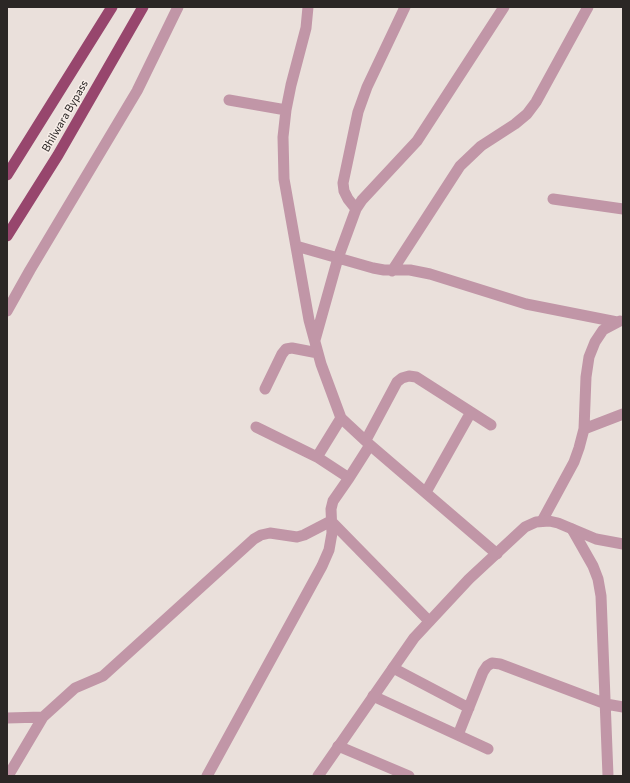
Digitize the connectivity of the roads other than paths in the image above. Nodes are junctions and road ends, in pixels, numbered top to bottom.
1 (112, 7) edge
2 (143, 7) edge
3 (178, 7) edge
4 (308, 7) edge
5 (405, 7) edge
6 (504, 7) edge
7 (588, 7) edge
8 (228, 100) dead end
9 (286, 110) junction
10 (7, 175) edge
11 (553, 200) dead end
12 (356, 209) junction
13 (623, 209) edge
14 (7, 236) edge
15 (296, 246) junction
16 (338, 258) junction
17 (392, 271) junction
18 (7, 311) edge
19 (620, 321) edge
20 (316, 347) junction
21 (265, 389) dead end
22 (471, 412) junction
23 (623, 414) edge
24 (341, 418) junction
25 (491, 425) dead end
26 (256, 427) dead end
27 (584, 429) junction
28 (368, 442) junction
29 (317, 457) junction
30 (349, 478) junction
31 (426, 492) junction
32 (331, 521) junction
33 (542, 521) junction
34 (572, 529) junction
35 (623, 544) edge
36 (496, 554) junction
37 (429, 621) junction
38 (393, 668) junction
39 (373, 696) junction
40 (606, 704) junction
41 (623, 707) edge
42 (469, 708) junction
43 (43, 717) junction
44 (7, 718) edge
45 (458, 735) junction
46 (338, 746) junction
47 (488, 749) dead end
48 (8, 776) edge
49 (207, 776) edge
50 (318, 776) edge
51 (409, 776) edge
52 (608, 776) edge

1 - 10 highway, Bhilwara Bypass
2 - 14 highway, Bhilwara Bypass
3 - 18 street
4 - 9 street
5 - 12 street
6 - 12 street
7 - 17 street
8 - 9 street
9 - 15 street
11 - 13 street
12 - 16 street
15 - 16 street
15 - 20 street
16 - 17 street
16 - 20 street
17 - 19 street
19 - 27 street
20 - 21 street
20 - 24 street
22 - 25 street
22 - 28 street
22 - 31 street
23 - 27 street
24 - 28 street
24 - 29 street
26 - 29 street
27 - 33 street
28 - 30 street
28 - 31 street
29 - 30 street
30 - 32 street
31 - 36 street
32 - 37 street
32 - 43 street
32 - 49 street
33 - 34 street
33 - 36 street
34 - 35 street
34 - 40 street
36 - 37 street
37 - 38 street
38 - 39 street
38 - 42 street
39 - 45 street
39 - 46 street
40 - 41 street
40 - 42 street
40 - 52 street
42 - 45 street
43 - 44 street
43 - 48 street
45 - 47 street
46 - 50 street
46 - 51 street

